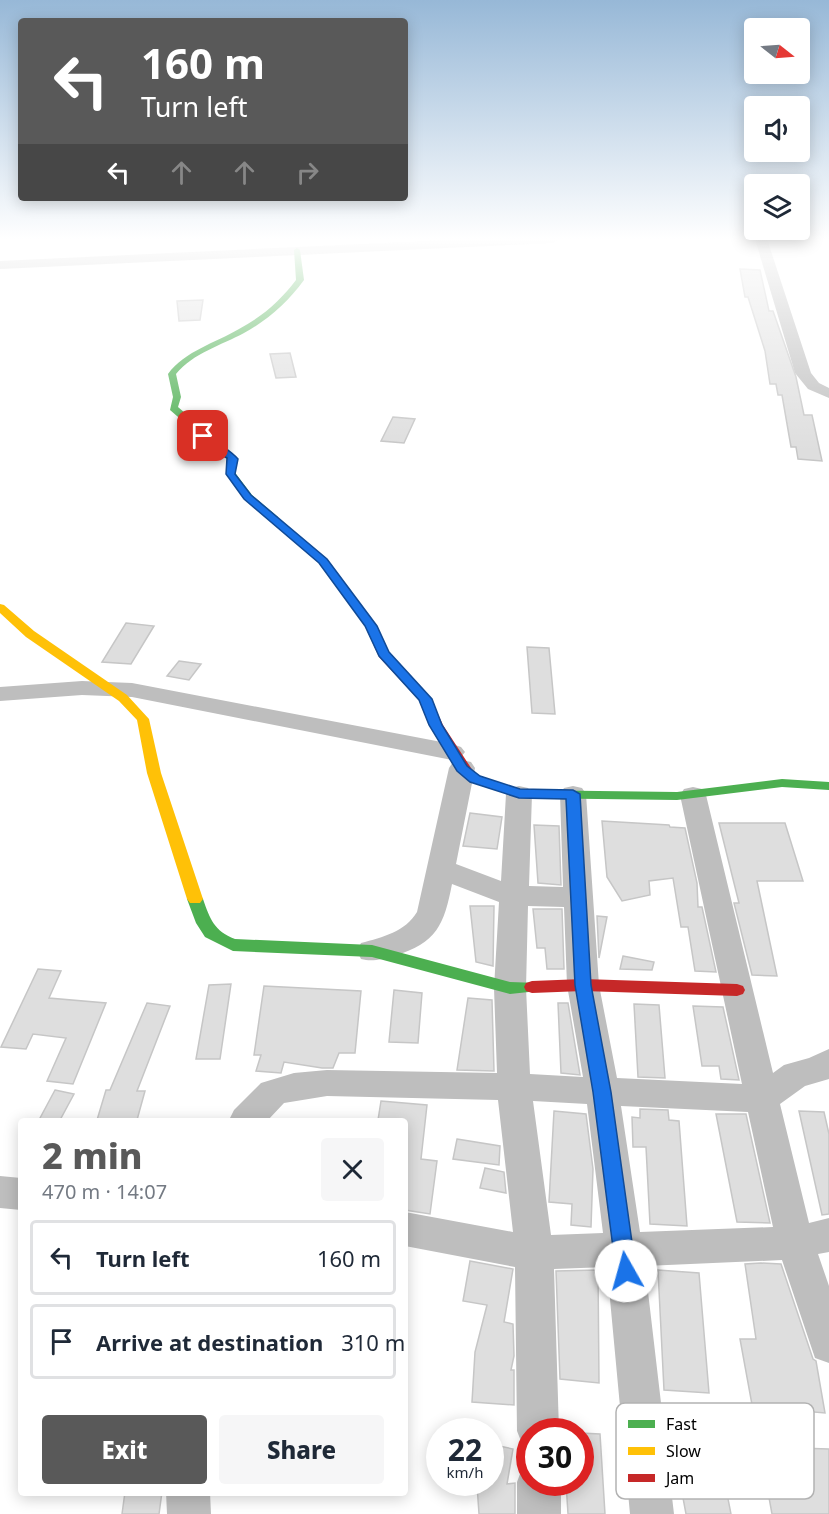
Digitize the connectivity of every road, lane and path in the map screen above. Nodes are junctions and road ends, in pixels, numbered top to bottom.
1 (273, 310) edge
2 (783, 310) edge
3 (829, 393) edge
4 (0, 607) edge
5 (108, 688) junction
6 (0, 694) edge
7 (457, 760) junction
8 (829, 786) edge
9 (519, 794) junction
10 (573, 794) junction
11 (693, 795) junction
12 (441, 869) junction
13 (513, 896) junction
14 (577, 897) junction
15 (372, 951) junction
16 (583, 985) junction
17 (510, 988) junction
18 (737, 990) junction
19 (825, 1069) edge
20 (514, 1087) junction
21 (602, 1092) junction
22 (762, 1099) junction
23 (248, 1118) edge
24 (0, 1192) edge
25 (18, 1194) edge
26 (408, 1230) edge
27 (812, 1239) edge
28 (624, 1249) junction
29 (534, 1252) junction
30 (829, 1344) edge
31 (640, 1403) edge
32 (538, 1418) edge
33 (188, 1496) edge
34 (539, 1496) edge
35 (650, 1499) edge
36 (189, 1514) edge
37 (539, 1514) edge
38 (652, 1514) edge

1 - 7 street
2 - 3 street
4 - 5 street
5 - 6 street
5 - 7 street
5 - 15 street
7 - 9 street
7 - 12 street
8 - 11 street
9 - 10 street
9 - 13 street
10 - 11 street
10 - 14 street
11 - 18 street
12 - 13 street
12 - 15 street
13 - 14 street
13 - 17 street
14 - 16 street
15 - 17 street
16 - 17 street
16 - 18 street
16 - 21 street
17 - 20 street
18 - 22 street
19 - 22 street
20 - 21 street
20 - 23 street
20 - 29 street
21 - 22 street
21 - 28 street
22 - 27 street
24 - 25 street
26 - 29 street
27 - 28 street
27 - 30 street
28 - 29 street
28 - 31 street
29 - 32 street
33 - 36 street
34 - 37 street
35 - 38 street

